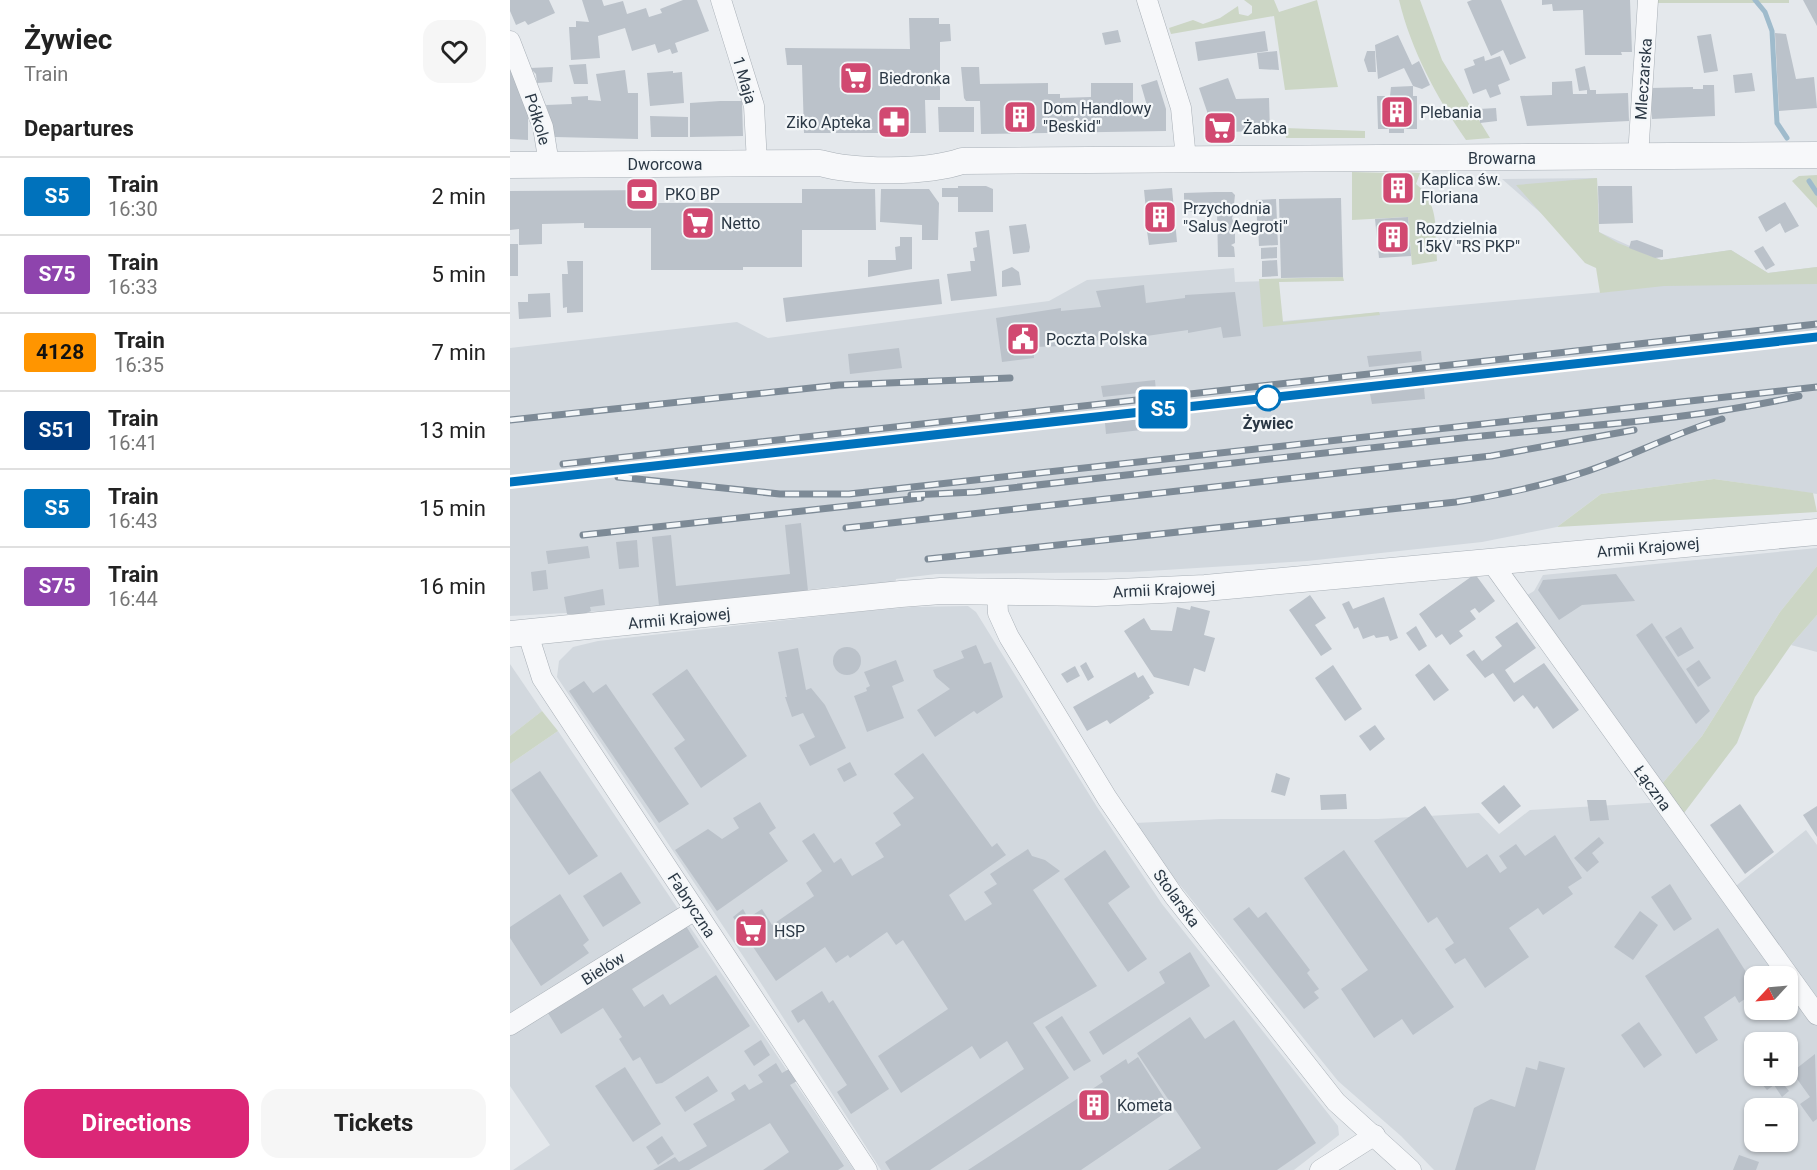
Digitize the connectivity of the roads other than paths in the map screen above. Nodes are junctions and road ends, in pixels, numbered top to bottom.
1 (722, 0) edge
2 (1147, 0) edge
3 (1648, 0) edge
4 (510, 41) edge
5 (1817, 155) edge
6 (1638, 157) junction
7 (1186, 159) junction
8 (758, 163) junction
9 (549, 164) junction
10 (510, 165) edge
11 (1817, 532) edge
12 (1490, 560) junction
13 (997, 591) junction
14 (519, 634) edge
15 (695, 910) junction
16 (1817, 1015) edge
17 (510, 1025) edge
18 (1375, 1135) junction
19 (867, 1170) edge
20 (1320, 1170) edge
21 (1411, 1170) edge

1 - 8 street, 1 Maja
2 - 7 street
3 - 6 street, Mleczarska
4 - 9 street, Półkole
5 - 6 street, Browarna
6 - 7 street, Browarna
7 - 8 street, Dworcowa
8 - 9 street, Dworcowa
9 - 10 street, Dworcowa
11 - 12 street, Armii Krajowej
12 - 13 street, Armii Krajowej
12 - 16 street, Łączna
13 - 14 street, Armii Krajowej
13 - 18 street, Stolarska
14 - 15 street, Fabryczna
15 - 17 street, Bielów
15 - 19 street, Fabryczna
18 - 20 street
18 - 21 street, Stolarska

